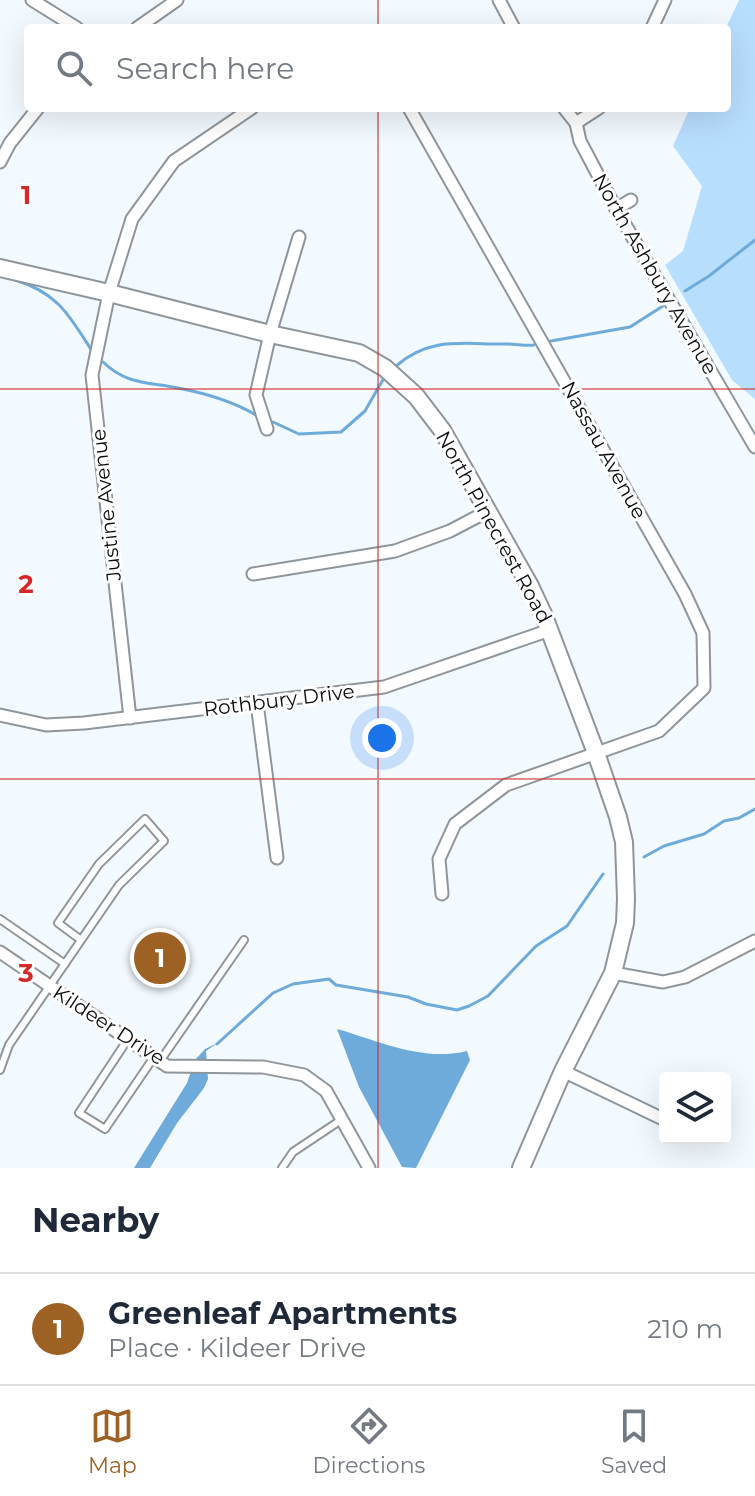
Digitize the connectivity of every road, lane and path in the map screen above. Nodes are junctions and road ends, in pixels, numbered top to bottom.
1 (32, 0) edge
2 (177, 0) edge
3 (499, 0) edge
4 (665, 0) edge
5 (71, 24) edge
6 (143, 24) edge
7 (512, 24) edge
8 (654, 24) edge
9 (34, 112) edge
10 (246, 112) edge
11 (411, 112) edge
12 (567, 112) edge
13 (593, 112) edge
14 (576, 123) junction
15 (5, 140) edge
16 (0, 162) edge
17 (631, 200) dead end
18 (616, 209) junction
19 (299, 237) dead end
20 (0, 268) edge
21 (109, 293) junction
22 (270, 334) junction
23 (267, 429) dead end
24 (755, 447) edge
25 (488, 511) junction
26 (253, 574) dead end
27 (550, 630) junction
28 (257, 703) junction
29 (0, 715) edge
30 (130, 718) junction
31 (596, 753) junction
32 (277, 858) dead end
33 (442, 894) dead end
34 (0, 919) edge
35 (81, 940) junction
36 (244, 940) dead end
37 (755, 941) edge
38 (0, 952) edge
39 (65, 964) junction
40 (613, 973) junction
41 (51, 986) junction
42 (128, 1039) junction
43 (157, 1059) junction
44 (0, 1070) edge
45 (563, 1071) junction
46 (659, 1117) edge
47 (341, 1120) junction
48 (282, 1168) edge
49 (369, 1168) edge
50 (521, 1168) edge

1 - 5 street
2 - 6 street
3 - 7 street
4 - 8 street
9 - 15 street
10 - 21 street
11 - 31 street, Nassau Avenue
12 - 14 street, North Ashbury Avenue
13 - 14 street
14 - 18 street, North Ashbury Avenue
15 - 16 street
17 - 18 street
18 - 24 street, North Ashbury Avenue
19 - 22 street
20 - 21 street, North Pinecrest Road
21 - 22 street, North Pinecrest Road
21 - 30 street, Justine Avenue
22 - 23 street
22 - 25 street, North Pinecrest Road
25 - 26 street
25 - 27 street, North Pinecrest Road
27 - 28 street, Rothbury Drive
27 - 31 street, North Pinecrest Road
28 - 30 street, Rothbury Drive
28 - 32 street
29 - 30 street, Rothbury Drive
31 - 33 street, Nassau Avenue
31 - 40 street, North Pinecrest Road
34 - 39 lane
35 - 35 lane
35 - 39 lane
36 - 43 lane
37 - 40 street
38 - 41 street, Kildeer Drive
39 - 41 lane
40 - 45 street, North Pinecrest Road
41 - 42 street, Kildeer Drive
41 - 44 lane
42 - 43 street, Kildeer Drive
42 - 43 lane
43 - 47 street, Kildeer Drive
45 - 46 street
45 - 50 street, North Pinecrest Road
47 - 48 lane
47 - 49 street, Kildeer Drive

